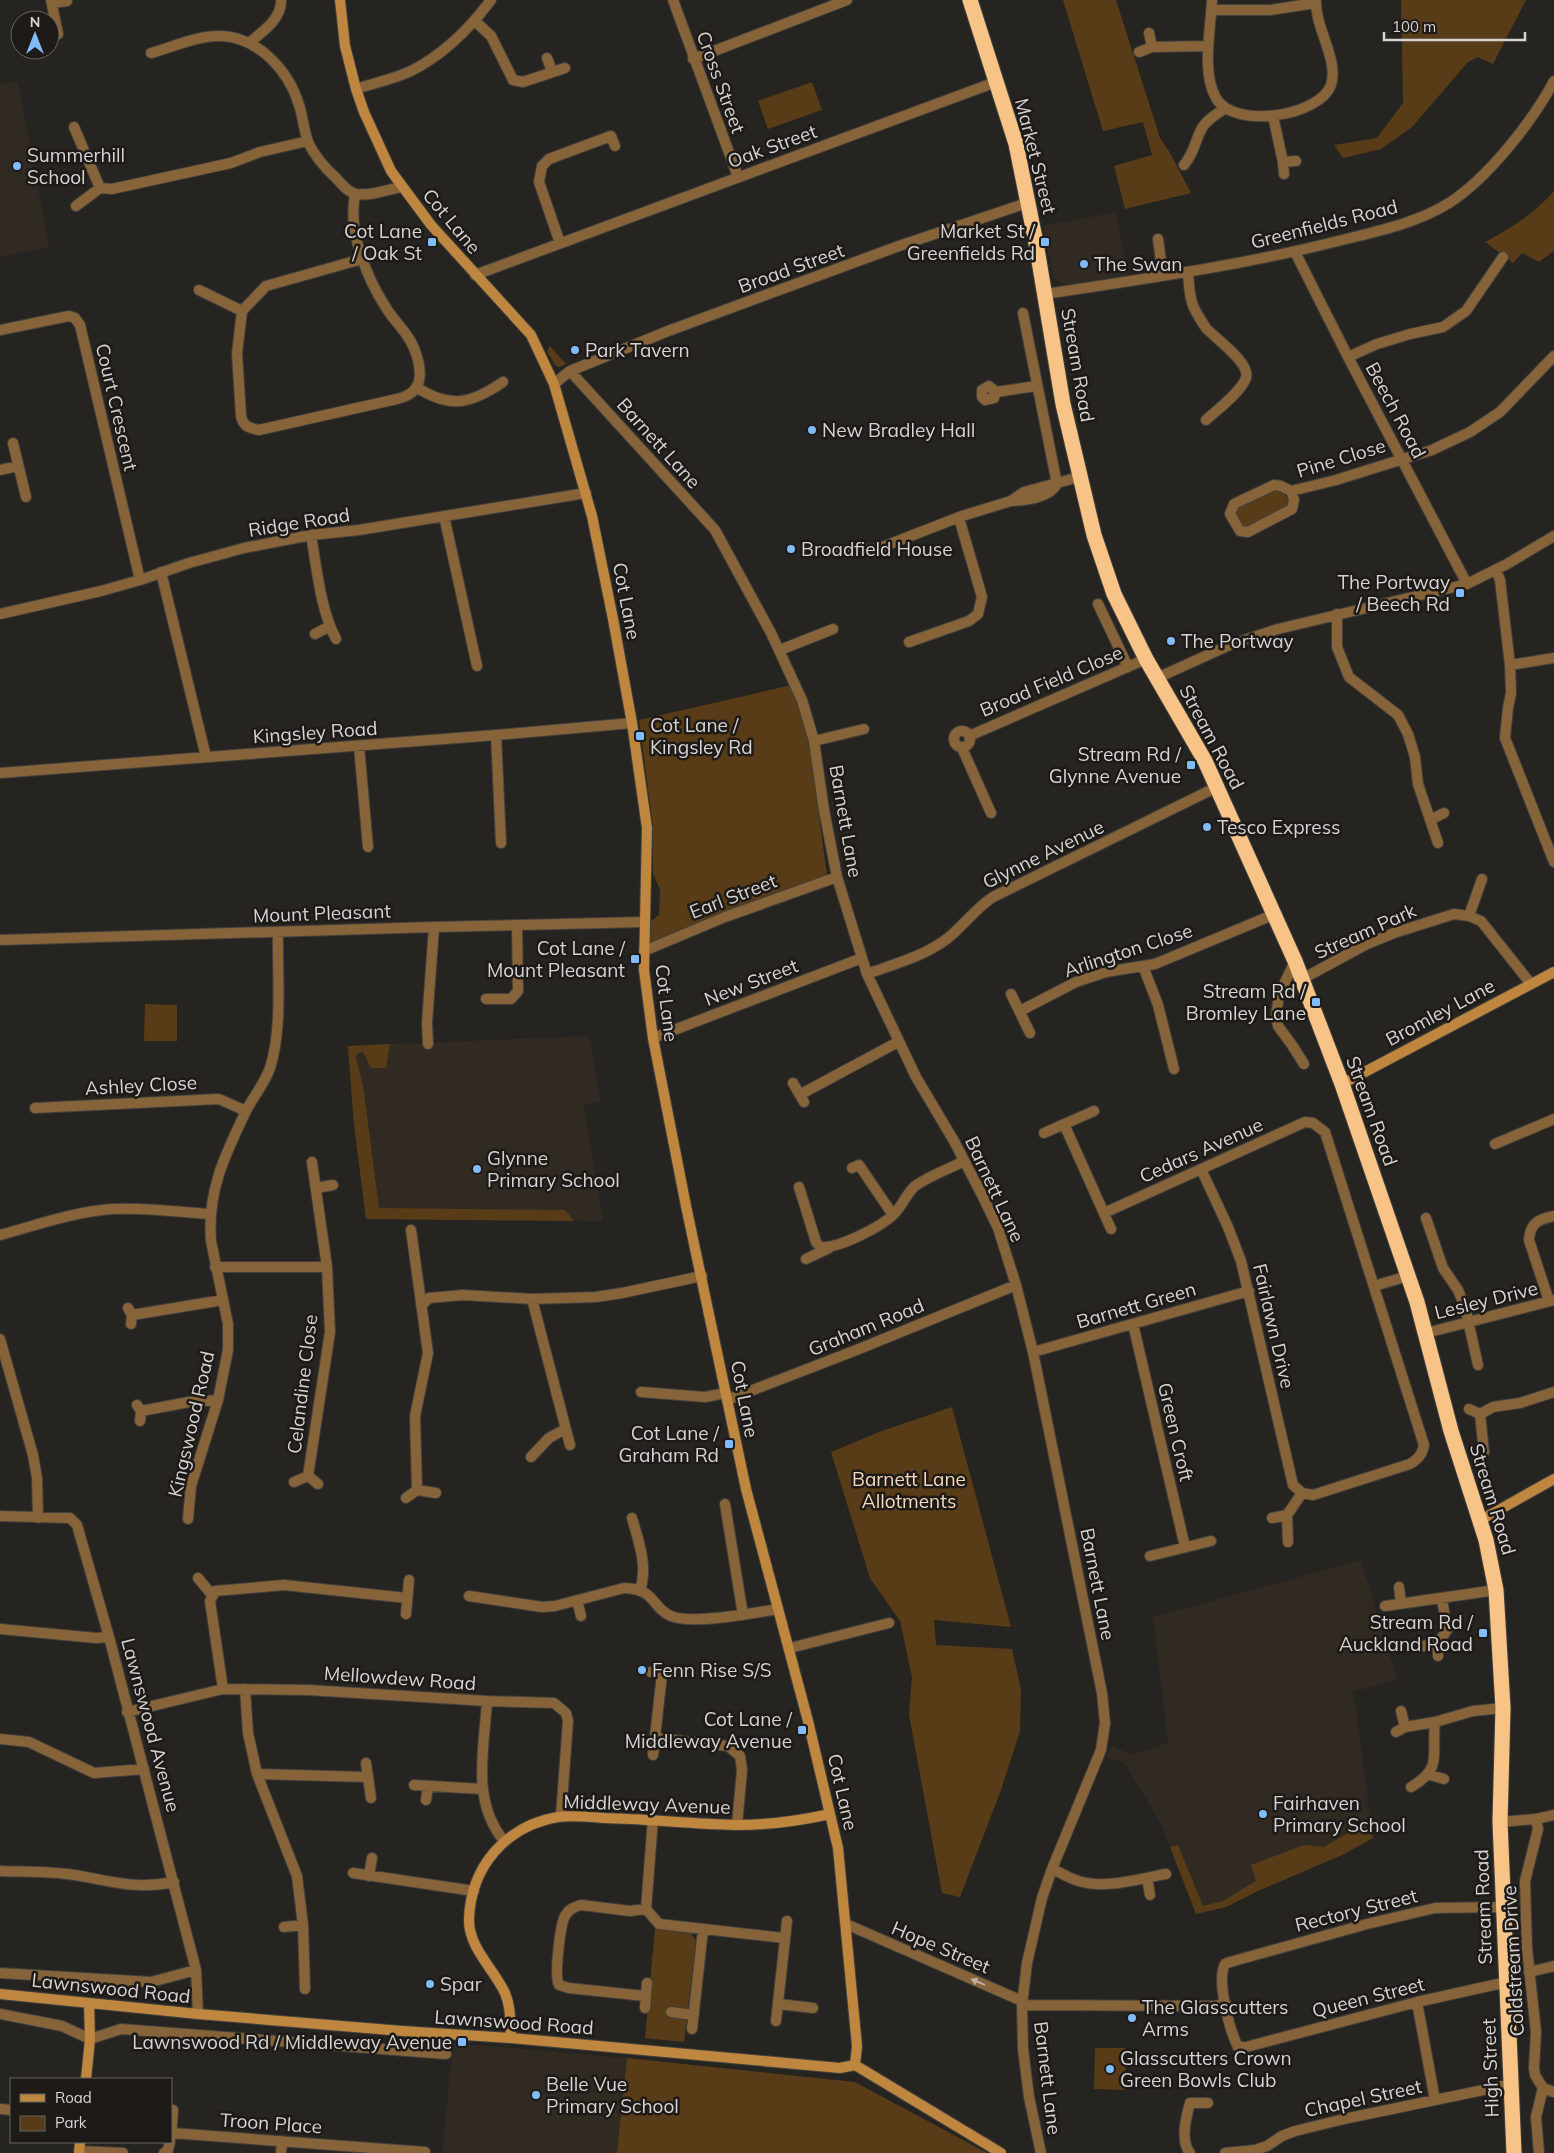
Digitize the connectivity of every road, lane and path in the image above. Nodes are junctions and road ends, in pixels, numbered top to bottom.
1 (281, 0) edge
2 (340, 0) edge
3 (491, 0) edge
4 (673, 0) edge
5 (847, 0) edge
6 (970, 0) edge
7 (52, 1) edge
8 (67, 1) edge
9 (1316, 2) edge
10 (1211, 5) edge
11 (475, 21) junction
12 (1149, 33) dead end
13 (249, 43) junction
14 (1152, 46) junction
15 (1208, 46) junction
16 (1139, 52) dead end
17 (151, 53) dead end
18 (547, 58) dead end
19 (693, 59) junction
20 (565, 68) dead end
21 (552, 71) junction
22 (996, 82) junction
23 (1552, 88) edge
24 (356, 89) junction
25 (1224, 109) junction
26 (1273, 116) junction
27 (74, 127) dead end
28 (308, 141) junction
29 (615, 146) dead end
30 (1296, 161) dead end
31 (1284, 162) junction
32 (1184, 165) dead end
33 (1284, 174) dead end
34 (738, 177) junction
35 (401, 187) junction
36 (100, 188) junction
37 (355, 194) junction
38 (1027, 203) junction
39 (76, 206) dead end
40 (1158, 239) dead end
41 (560, 242) junction
42 (1295, 252) junction
43 (362, 258) junction
44 (1502, 263) dead end
45 (1188, 273) junction
46 (475, 275) junction
47 (1163, 276) junction
48 (199, 290) dead end
49 (1045, 294) junction
50 (242, 310) junction
51 (1023, 313) dead end
52 (0, 330) edge
53 (1554, 356) edge
54 (1348, 357) junction
55 (570, 371) junction
56 (503, 382) dead end
57 (554, 384) junction
58 (1036, 386) junction
59 (416, 387) junction
60 (996, 392) dead end
61 (1206, 420) dead end
62 (13, 443) dead end
63 (1402, 458) junction
64 (18, 466) junction
65 (0, 470) edge
66 (1079, 477) junction
67 (1057, 484) junction
68 (1291, 491) junction
69 (586, 493) junction
70 (26, 497) dead end
71 (444, 516) junction
72 (959, 518) junction
73 (311, 535) junction
74 (1554, 536) edge
75 (835, 551) dead end
76 (1496, 570) junction
77 (161, 572) junction
78 (140, 580) junction
79 (1467, 584) junction
80 (1098, 604) dead end
81 (0, 614) edge
82 (1337, 614) junction
83 (330, 626) junction
84 (833, 628) dead end
85 (315, 634) dead end
86 (336, 638) dead end
87 (909, 642) dead end
88 (780, 650) junction
89 (1554, 658) edge
90 (1146, 659) junction
91 (1510, 665) junction
92 (477, 666) dead end
93 (1128, 667) junction
94 (1157, 678) junction
95 (632, 723) junction
96 (864, 729) dead end
97 (496, 735) junction
98 (814, 741) junction
99 (359, 746) junction
100 (206, 757) junction
101 (0, 773) edge
102 (1217, 787) junction
103 (991, 813) dead end
104 (1444, 813) dead end
105 (1430, 820) junction
106 (501, 843) dead end
107 (1438, 843) dead end
108 (368, 847) dead end
109 (1554, 862) edge
110 (837, 877) junction
111 (1482, 879) dead end
112 (1275, 914) junction
113 (1469, 916) junction
114 (644, 922) junction
115 (517, 925) junction
116 (434, 927) junction
117 (278, 932) junction
118 (0, 940) edge
119 (644, 951) junction
120 (862, 958) junction
121 (1296, 961) junction
122 (1143, 966) junction
123 (1554, 972) edge
124 (867, 974) junction
125 (1302, 979) junction
126 (1531, 984) junction
127 (1010, 994) dead end
128 (486, 999) dead end
129 (1020, 1010) junction
130 (1030, 1033) dead end
131 (653, 1038) junction
132 (898, 1042) junction
133 (428, 1044) dead end
134 (1304, 1064) dead end
135 (1174, 1069) dead end
136 (793, 1083) dead end
137 (1342, 1084) junction
138 (35, 1108) dead end
139 (246, 1110) junction
140 (1094, 1111) dead end
141 (1554, 1119) edge
142 (1064, 1124) junction
143 (1044, 1133) dead end
144 (1495, 1144) dead end
145 (964, 1161) junction
146 (312, 1162) dead end
147 (852, 1168) dead end
148 (1201, 1169) junction
149 (333, 1186) dead end
150 (316, 1188) junction
151 (798, 1188) dead end
152 (1104, 1213) junction
153 (211, 1214) junction
154 (893, 1215) junction
155 (1554, 1216) edge
156 (1426, 1218) dead end
157 (1111, 1229) dead end
158 (410, 1230) dead end
159 (0, 1235) edge
160 (830, 1248) junction
161 (806, 1259) dead end
162 (215, 1267) junction
163 (327, 1267) junction
164 (702, 1276) junction
165 (1408, 1276) junction
166 (1016, 1285) junction
167 (1374, 1286) junction
168 (1249, 1291) junction
169 (532, 1299) junction
170 (223, 1300) junction
171 (1552, 1301) edge
172 (421, 1306) junction
173 (130, 1316) dead end
174 (1470, 1322) junction
175 (1133, 1324) junction
176 (1426, 1333) junction
177 (0, 1339) edge
178 (1033, 1352) junction
179 (1478, 1365) dead end
180 (657, 1383) dead end
181 (641, 1392) dead end
182 (1554, 1392) edge
183 (657, 1394) junction
184 (727, 1396) junction
185 (218, 1400) junction
186 (1468, 1409) dead end
187 (139, 1412) dead end
188 (1480, 1414) junction
189 (565, 1429) junction
190 (570, 1445) dead end
191 (1484, 1452) dead end
192 (530, 1457) dead end
193 (308, 1476) junction
194 (1554, 1479) edge
195 (294, 1482) dead end
196 (318, 1484) dead end
197 (417, 1490) junction
198 (436, 1493) dead end
199 (1302, 1493) junction
200 (406, 1498) dead end
201 (725, 1504) dead end
202 (1287, 1515) junction
203 (0, 1516) edge
204 (38, 1518) junction
205 (632, 1518) dead end
206 (1272, 1518) dead end
207 (188, 1519) dead end
208 (1480, 1520) junction
209 (1211, 1541) dead end
210 (1288, 1542) dead end
211 (1185, 1547) junction
212 (1150, 1556) dead end
213 (198, 1578) dead end
214 (409, 1580) dead end
215 (1399, 1587) dead end
216 (1496, 1590) junction
217 (640, 1591) junction
218 (212, 1595) junction
219 (469, 1596) dead end
220 (407, 1598) junction
221 (1442, 1599) junction
222 (577, 1600) junction
223 (1401, 1604) junction
224 (1385, 1606) dead end
225 (778, 1609) junction
226 (406, 1614) dead end
227 (744, 1615) junction
228 (581, 1616) dead end
229 (889, 1623) dead end
230 (0, 1629) edge
231 (109, 1637) junction
232 (1438, 1643) junction
233 (1423, 1646) dead end
234 (790, 1648) junction
235 (1438, 1656) dead end
236 (677, 1673) dead end
237 (223, 1689) junction
238 (245, 1689) junction
239 (487, 1702) junction
240 (1503, 1708) junction
241 (1401, 1711) dead end
242 (127, 1712) junction
243 (1435, 1722) junction
244 (0, 1738) edge
245 (656, 1738) junction
246 (653, 1755) dead end
247 (366, 1763) dead end
248 (144, 1769) junction
249 (257, 1774) junction
250 (1430, 1775) junction
251 (367, 1777) junction
252 (1444, 1779) dead end
253 (414, 1786) dead end
254 (428, 1787) junction
255 (1411, 1787) dead end
256 (481, 1789) junction
257 (371, 1798) dead end
258 (426, 1800) dead end
259 (830, 1814) junction
260 (1554, 1814) edge
261 (561, 1816) junction
262 (653, 1819) junction
263 (1536, 1819) junction
264 (1500, 1822) junction
265 (737, 1825) junction
266 (504, 1841) junction
267 (372, 1858) dead end
268 (1052, 1869) junction
269 (0, 1871) edge
270 (353, 1873) dead end
271 (1166, 1874) dead end
272 (369, 1876) junction
273 (1147, 1878) junction
274 (174, 1882) junction
275 (474, 1891) junction
276 (1150, 1894) dead end
277 (1503, 1907) junction
278 (646, 1909) junction
279 (787, 1921) dead end
280 (846, 1924) junction
281 (303, 1925) junction
282 (284, 1927) dead end
283 (703, 1930) junction
284 (784, 1938) junction
285 (1554, 1966) edge
286 (196, 1970) junction
287 (1528, 1972) junction
288 (0, 1973) edge
289 (1507, 1982) junction
290 (647, 1983) dead end
291 (305, 1989) dead end
292 (0, 1994) edge
293 (645, 1996) junction
294 (1417, 2002) junction
295 (89, 2003) junction
296 (1022, 2003) junction
297 (779, 2004) junction
298 (1226, 2004) junction
299 (645, 2008) dead end
300 (812, 2008) dead end
301 (670, 2012) dead end
302 (0, 2014) edge
303 (198, 2014) junction
304 (694, 2015) junction
305 (776, 2021) dead end
306 (692, 2030) dead end
307 (511, 2038) junction
308 (90, 2039) junction
309 (446, 2054) dead end
310 (855, 2065) junction
311 (86, 2078) edge
312 (1512, 2084) junction
313 (1543, 2088) junction
314 (1554, 2092) edge
315 (1435, 2100) junction
316 (1208, 2103) dead end
317 (173, 2110) dead end
318 (172, 2124) edge
319 (172, 2137) edge
320 (282, 2141) junction
321 (79, 2149) edge
322 (368, 2151) edge
323 (424, 2152) edge
324 (124, 2153) edge
325 (281, 2153) edge
326 (1001, 2153) edge
327 (1041, 2153) edge
328 (1190, 2153) edge
329 (1225, 2153) edge
330 (1514, 2153) edge
331 (1539, 2153) edge

1 - 13 street
2 - 24 street, Cot Lane
3 - 11 street
4 - 19 street, Cross Street
5 - 19 street
6 - 22 highway, Market Street
7 - 8 street
9 - 10 street
9 - 26 street
10 - 15 street
11 - 21 street
11 - 24 street
12 - 14 street
13 - 17 street
13 - 28 street
14 - 15 street
14 - 16 street
15 - 25 street
18 - 21 street
19 - 34 street, Cross Street
20 - 21 street
22 - 34 street, Oak Street
22 - 38 highway, Market Street
23 - 42 street, Greenfields Road
24 - 35 street, Cot Lane
25 - 26 street
25 - 32 street
26 - 31 street
27 - 36 street
28 - 36 street
28 - 37 street
29 - 41 street
30 - 31 street
31 - 33 street
34 - 41 street, Oak Street
35 - 37 street
35 - 46 street, Cot Lane
36 - 39 street
37 - 43 street
38 - 49 highway, Market Street
38 - 55 street, Broad Street
40 - 47 street
41 - 46 street, Oak Street
42 - 45 street, Greenfields Road
42 - 54 street, Beech Road
43 - 50 street
43 - 59 street
44 - 54 street
45 - 47 street, Greenfields Road
45 - 61 street
46 - 57 street, Cot Lane
47 - 49 street, Greenfields Road
48 - 50 street
49 - 66 highway, Stream Road
50 - 59 street
51 - 58 street
52 - 78 street, Court Crescent
53 - 63 street, Pine Close
54 - 63 street, Beech Road
55 - 57 street
55 - 88 street, Barnett Lane
56 - 59 street
57 - 69 street, Cot Lane
58 - 60 street
58 - 67 street
62 - 64 street
63 - 68 street, Pine Close
63 - 79 street, Beech Road
64 - 65 street
64 - 70 street
66 - 67 street
66 - 90 highway, Stream Road
67 - 72 street
68 - 68 street, Pine Close
69 - 71 street, Ridge Road
69 - 95 street, Cot Lane
71 - 73 street, Ridge Road
71 - 92 street
72 - 75 street
72 - 87 street
73 - 77 street, Ridge Road
73 - 83 street
74 - 76 street
76 - 79 street
76 - 91 street
77 - 78 street, Ridge Road
77 - 100 street
78 - 81 street, Ridge Road
79 - 82 street
80 - 93 street
82 - 94 street
82 - 105 street
83 - 85 street
83 - 86 street
84 - 88 street
88 - 98 street, Barnett Lane
89 - 91 street
90 - 93 street, Broad Field Close
90 - 94 highway, Stream Road
91 - 109 street
93 - 103 street, Broad Field Close
94 - 102 highway, Stream Road
95 - 97 street, Kingsley Road
95 - 114 street, Cot Lane
96 - 98 street
97 - 99 street, Kingsley Road
97 - 106 street
98 - 110 street, Barnett Lane
99 - 100 street, Kingsley Road
99 - 108 street
100 - 101 street, Kingsley Road
102 - 112 highway, Stream Road
102 - 124 street, Glynne Avenue
104 - 105 street
105 - 107 street
110 - 119 street, Earl Street
110 - 120 street, Barnett Lane
111 - 113 street
112 - 121 highway, Stream Road
112 - 122 street, Arlington Close
113 - 125 street, Stream Park
113 - 126 street
114 - 115 street, Mount Pleasant
114 - 119 street, Cot Lane
115 - 116 street, Mount Pleasant
115 - 128 street
116 - 117 street, Mount Pleasant
116 - 133 street
117 - 118 street, Mount Pleasant
117 - 139 street, Kingswood Road
119 - 131 street, Cot Lane
120 - 124 street, Barnett Lane
120 - 131 street, New Street
121 - 125 highway, Stream Road
121 - 134 street
122 - 129 street, Arlington Close
122 - 135 street
123 - 126 street, Bromley Lane
124 - 132 street, Barnett Lane
125 - 137 highway, Stream Road
126 - 137 street, Bromley Lane
127 - 129 street
129 - 130 street
131 - 164 street, Cot Lane
132 - 136 street
132 - 145 street, Barnett Lane
137 - 165 highway, Stream Road
138 - 139 street, Ashley Close
139 - 153 street, Kingswood Road
140 - 142 street
141 - 144 street
142 - 143 street
142 - 152 street
145 - 154 street
145 - 166 street, Barnett Lane
146 - 150 street, Celandine Close
147 - 154 street
148 - 152 street, Cedars Avenue
148 - 167 street, Cedars Avenue
148 - 168 street, Fairlawn Drive
149 - 150 street
150 - 163 street, Celandine Close
151 - 160 street
152 - 157 street
153 - 159 street
153 - 162 street, Kingswood Road
154 - 160 street
155 - 171 street
156 - 174 street
158 - 172 street
160 - 161 street
162 - 163 street
162 - 170 street, Kingswood Road
163 - 193 street, Celandine Close
164 - 169 street
164 - 184 street, Cot Lane
165 - 167 street
165 - 176 highway, Stream Road
166 - 178 street, Barnett Lane
166 - 184 street, Graham Road
167 - 199 street
168 - 175 street, Barnett Green
168 - 199 street, Fairlawn Drive
169 - 172 street
169 - 189 street
170 - 173 street
170 - 185 street, Kingswood Road
171 - 174 street, Lesley Drive
172 - 197 street
174 - 176 street, Lesley Drive
174 - 179 street
175 - 178 street, Barnett Green
175 - 211 street, Green Croft
176 - 208 highway, Stream Road
177 - 204 street
178 - 268 street, Barnett Lane
180 - 183 street
181 - 183 street, Graham Road
182 - 188 street
183 - 184 street, Graham Road
184 - 225 street, Cot Lane
185 - 187 street
185 - 207 street, Kingswood Road
186 - 188 street
188 - 191 street
189 - 190 street
189 - 192 street
193 - 195 street, Celandine Close
193 - 196 street, Celandine Close
194 - 208 street
197 - 198 street
197 - 200 street
199 - 202 street
201 - 227 street
202 - 206 street
202 - 210 street
203 - 204 street, Lawnswood Avenue
204 - 231 street, Lawnswood Avenue
205 - 217 street
208 - 216 highway, Stream Road
209 - 211 street
211 - 212 street
213 - 218 street
214 - 220 street
215 - 223 street
216 - 221 street
216 - 240 highway, Stream Road
217 - 222 street
217 - 227 street
218 - 220 street
218 - 237 street
219 - 222 street
220 - 226 street
221 - 223 street
221 - 232 street
222 - 228 street
223 - 224 street
225 - 227 street
225 - 234 street, Cot Lane
229 - 234 street
230 - 231 street
231 - 242 street, Lawnswood Avenue
232 - 233 street
232 - 235 street
234 - 259 street, Cot Lane
236 - 245 street
237 - 238 street, Mellowdew Road
237 - 242 street, Mellowdew Road
238 - 239 street, Mellowdew Road
238 - 249 street
239 - 256 street
239 - 261 street, Mellowdew Road
240 - 243 street
240 - 264 highway, Stream Road
241 - 243 street
242 - 248 street, Lawnswood Avenue
243 - 250 street
244 - 248 street
245 - 246 street
245 - 265 street
247 - 251 street
248 - 274 street, Lawnswood Avenue
249 - 251 street
249 - 281 street
250 - 252 street
250 - 255 street
251 - 257 street
253 - 254 street
254 - 256 street
254 - 258 street
256 - 266 street
259 - 265 street, Middleway Avenue
259 - 280 street, Cot Lane
260 - 263 street
261 - 262 street, Middleway Avenue
261 - 266 street, Middleway Avenue
262 - 265 street, Middleway Avenue
262 - 278 street
263 - 264 street
263 - 287 street, Coldstream Drive
264 - 277 highway, Stream Road
266 - 275 street, Middleway Avenue
267 - 272 street
268 - 273 street
268 - 296 street, Barnett Lane
269 - 274 street
270 - 272 street
271 - 273 street
272 - 275 street
273 - 276 street
274 - 286 street, Lawnswood Avenue
275 - 307 street, Middleway Avenue
277 - 289 highway, Stream Road
277 - 298 street, Rectory Street
278 - 283 street
278 - 293 street
279 - 284 street
296 -> 280 street, Hope Street
280 - 310 street, Cot Lane
281 - 282 street
281 - 291 street
283 - 284 street
283 - 304 street
284 - 297 street
285 - 287 street
286 - 288 street
286 - 303 street, Lawnswood Avenue
287 - 313 street, Coldstream Drive
289 - 294 street, Queen Street
289 - 312 highway, High Street
290 - 293 street
292 - 295 street, Lawnswood Road
293 - 299 street
294 - 298 street, Queen Street
294 - 315 street
295 - 303 street, Lawnswood Road
295 - 308 street
296 - 298 street
296 - 327 street, Barnett Lane
297 - 300 street
297 - 305 street
301 - 304 street
302 - 308 street
303 - 307 street, Lawnswood Road
304 - 306 street
307 - 310 street, Lawnswood Road
308 - 309 street
308 - 311 street
310 - 326 street
312 - 315 street, Chapel Street
312 - 330 highway, High Street
313 - 314 street
313 - 331 street
315 - 329 street, Chapel Street
316 - 328 street
317 - 318 street
319 - 320 street, Troon Place
320 - 322 street, Troon Place
320 - 325 street
321 - 324 street
322 - 323 street, Troon Place

